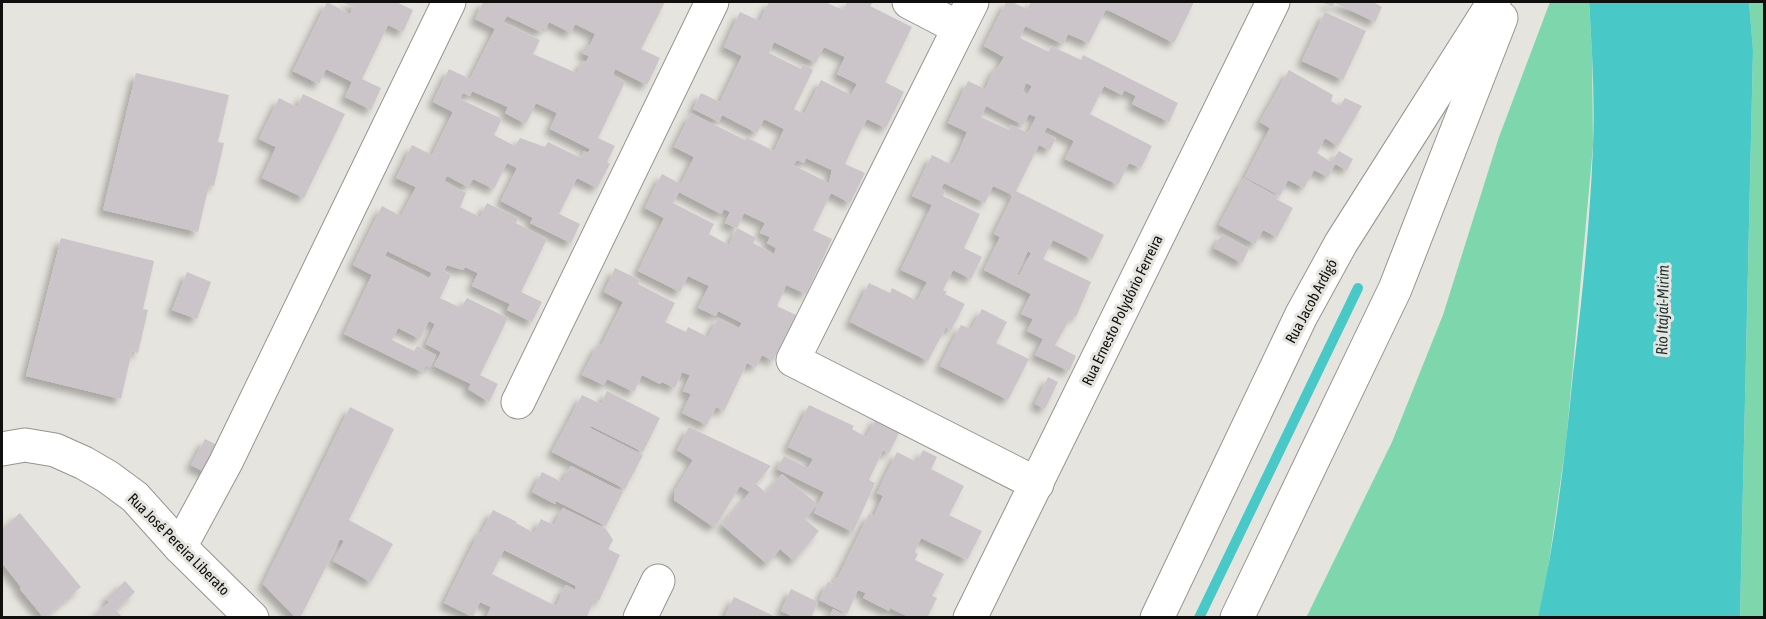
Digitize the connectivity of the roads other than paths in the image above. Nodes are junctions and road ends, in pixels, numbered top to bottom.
1 (449, 2) edge
2 (712, 2) edge
3 (909, 2) edge
4 (1273, 2) edge
5 (1494, 2) edge
6 (1508, 2) edge
7 (966, 15) edge
8 (518, 402) dead end
9 (2, 448) edge
10 (1037, 484) junction
11 (180, 547) junction
12 (658, 581) dead end
13 (252, 618) edge
14 (640, 618) edge
15 (970, 618) edge
16 (1156, 618) edge
17 (1237, 618) edge

1 - 11 street
2 - 8 street
3 - 7 street
4 - 10 street, Rua Ernesto Polydório Ferreira
5 - 16 street, Rua Jacob Ardigó
6 - 17 street
7 - 10 street
9 - 11 street, Rua José Pereira Liberato
10 - 15 street, Rua Ernesto Polydório Ferreira
11 - 13 street, Rua José Pereira Liberato
12 - 14 street

